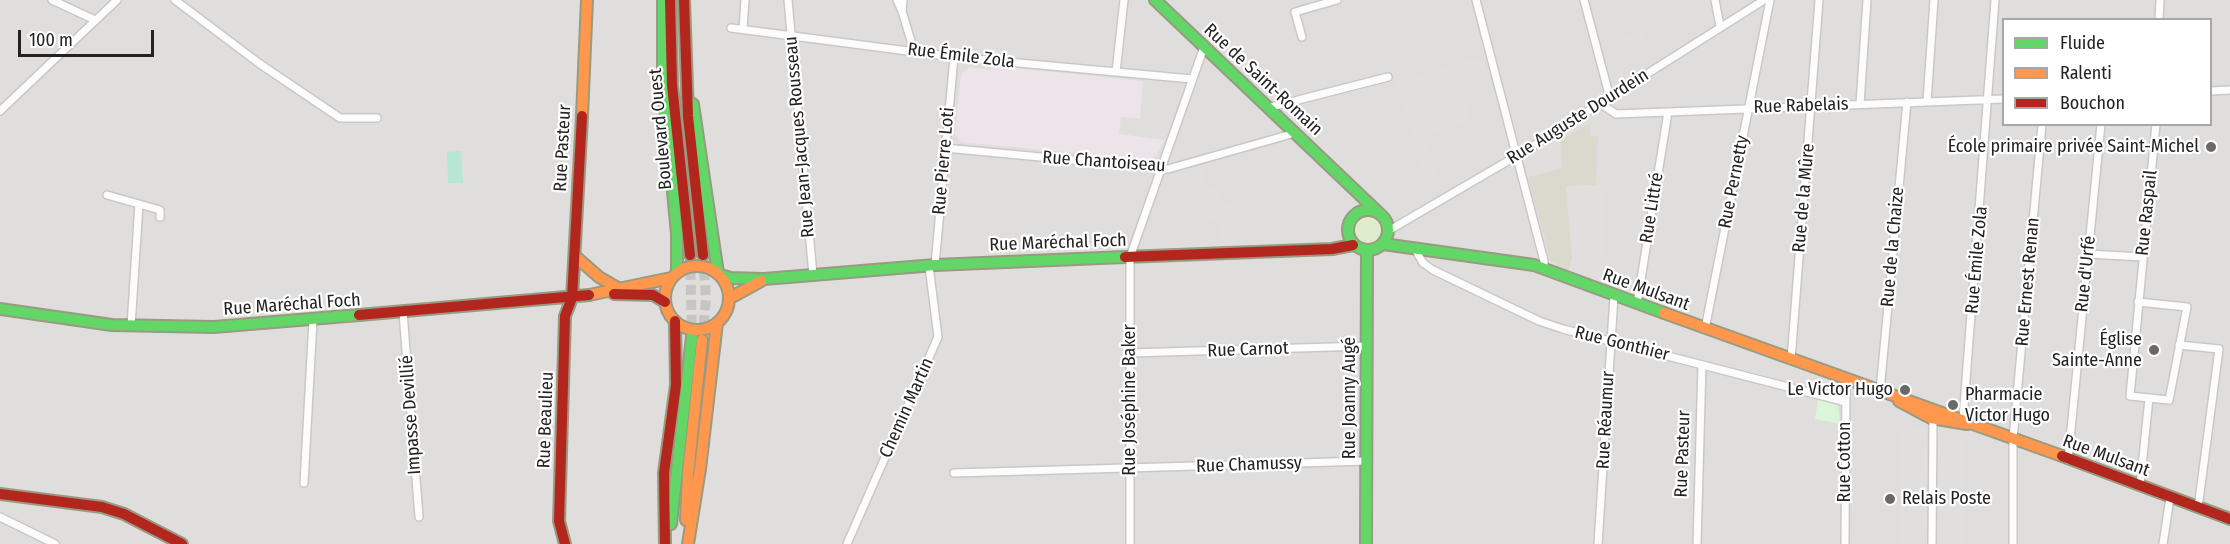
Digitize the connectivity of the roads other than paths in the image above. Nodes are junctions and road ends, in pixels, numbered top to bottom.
1 (52, 0) edge
2 (117, 0) edge
3 (175, 0) edge
4 (586, 0) edge
5 (663, 0) edge
6 (670, 0) edge
7 (684, 0) edge
8 (745, 0) edge
9 (788, 0) edge
10 (897, 0) edge
11 (903, 0) edge
12 (1124, 0) edge
13 (1155, 0) edge
14 (1337, 0) edge
15 (1476, 0) edge
16 (1584, 0) edge
17 (1715, 0) edge
18 (1764, 0) edge
19 (1770, 0) edge
20 (1819, 0) edge
21 (1868, 0) edge
22 (1934, 0) edge
23 (1995, 0) edge
24 (2160, 0) edge
25 (902, 11) junction
26 (2160, 18) edge
27 (95, 20) junction
28 (1720, 26) junction
29 (731, 28) dead end
30 (743, 29) junction
31 (790, 34) junction
32 (1302, 37) dead end
33 (1204, 47) junction
34 (914, 51) junction
35 (954, 57) junction
36 (686, 58) junction
37 (1116, 72) junction
38 (1388, 77) dead end
39 (1192, 79) junction
40 (2230, 90) edge
41 (2212, 91) edge
42 (1610, 98) junction
43 (2002, 99) edge
44 (1988, 100) junction
45 (1907, 102) junction
46 (1927, 102) junction
47 (1601, 104) junction
48 (1860, 104) junction
49 (1812, 105) junction
50 (1267, 108) junction
51 (1749, 108) junction
52 (0, 111) edge
53 (1668, 112) junction
54 (377, 118) dead end
55 (2042, 126) edge
56 (2101, 126) edge
57 (2156, 126) edge
58 (1295, 133) junction
59 (945, 148) junction
60 (1516, 156) junction
61 (1160, 169) junction
62 (1349, 185) junction
63 (107, 195) dead end
64 (140, 204) junction
65 (1358, 213) junction
66 (1380, 214) junction
67 (160, 217) dead end
68 (1388, 231) junction
69 (1383, 244) junction
70 (1353, 245) junction
71 (1415, 249) junction
72 (1367, 251) junction
73 (2088, 254) junction
74 (690, 255) tunnel mouth
75 (703, 255) tunnel mouth
76 (575, 256) junction
77 (1130, 257) junction
78 (2143, 257) junction
79 (932, 266) junction
80 (1544, 269) junction
81 (719, 274) junction
82 (813, 274) junction
83 (674, 275) junction
84 (764, 279) junction
85 (618, 288) junction
86 (587, 293) junction
87 (1614, 296) junction
88 (572, 298) junction
89 (730, 298) junction
90 (665, 302) junction
91 (2138, 302) junction
92 (1637, 304) junction
93 (0, 309) edge
94 (403, 312) junction
95 (313, 320) junction
96 (675, 321) junction
97 (717, 323) junction
98 (130, 326) junction
99 (1705, 329) junction
100 (1611, 341) junction
101 (2180, 345) junction
102 (1366, 346) junction
103 (1130, 353) junction
104 (1791, 360) junction
105 (1702, 365) junction
106 (1846, 379) junction
107 (1880, 391) junction
108 (2149, 398) junction
109 (1846, 402) junction
110 (1934, 416) junction
111 (1967, 422) junction
112 (2013, 439) junction
113 (2068, 460) junction
114 (1367, 461) junction
115 (1130, 469) junction
116 (954, 473) dead end
117 (304, 483) dead end
118 (2140, 486) junction
119 (0, 494) edge
120 (2170, 498) junction
121 (2198, 508) junction
122 (0, 517) edge
123 (419, 517) dead end
124 (2230, 519) edge
125 (55, 544) edge
126 (182, 544) edge
127 (565, 544) edge
128 (667, 544) edge
129 (687, 544) edge
130 (847, 544) edge
131 (1130, 544) edge
132 (1366, 544) edge
133 (1598, 544) edge
134 (1697, 544) edge
135 (1845, 544) edge
136 (1932, 544) edge
137 (2013, 544) edge
138 (2163, 544) edge

1 - 27 street
2 - 27 street
3 - 54 street
4 - 76 main road, Rue Pasteur
5 - 83 main road
6 - 74 main road, Boulevard Ouest
7 - 36 main road, Boulevard Ouest
8 - 30 street
9 - 31 street, Rue Jean-Jacques Rousseau
10 - 25 street
11 - 25 street
12 - 37 street
13 - 33 main road, Rue de Saint-Romain
14 - 32 street
15 - 60 street
16 - 42 street
17 - 28 street
18 - 28 street, Rue Auguste Dourdein
19 - 51 street, Rue Pernetty
20 - 49 street, Rue de la Mûre
21 - 48 street
22 - 46 street
23 - 44 street, Rue Émile Zola
24 - 26 street
25 - 34 street
27 - 52 street
28 - 42 street, Rue Auguste Dourdein
29 - 30 street, Rue Émile Zola
30 - 31 street, Rue Émile Zola
31 - 34 street, Rue Émile Zola
31 - 82 street, Rue Jean-Jacques Rousseau
33 - 39 street, Rue Joséphine Baker
33 - 50 main road, Rue de Saint-Romain
34 - 35 street, Rue Émile Zola
35 - 37 street, Rue Émile Zola
35 - 59 street, Rue Pierre Loti
36 - 75 main road, Boulevard Ouest
36 - 81 main road
37 - 39 street, Rue Émile Zola
38 - 50 street
39 - 61 street, Rue Joséphine Baker
40 - 41 street
42 - 47 street, Rue Auguste Dourdein
43 - 44 street, Rue Rabelais
44 - 46 street, Rue Rabelais
44 - 111 street, Rue Émile Zola
45 - 46 street, Rue Rabelais
45 - 48 street, Rue Rabelais
45 - 107 street, Rue de la Chaize
47 - 53 street, Rue Rabelais
47 - 60 street, Rue Auguste Dourdein
48 - 49 street, Rue Rabelais
49 - 51 street, Rue Rabelais
49 - 104 street, Rue de la Mûre
50 - 58 main road, Rue de Saint-Romain
51 - 53 street, Rue Rabelais
51 - 99 street, Rue Pernetty
53 - 92 street, Rue Littré
55 - 112 street, Rue Ernest Renan
56 - 73 street, Rue d'Urfé
57 - 78 street, Rue Raspail
58 - 61 street, Rue Chantoiseau
58 - 62 main road, Rue de Saint-Romain
59 - 61 street, Rue Chantoiseau
59 - 79 street, Rue Pierre Loti
60 - 68 street, Rue Auguste Dourdein
60 - 80 street
61 - 77 street, Rue Joséphine Baker
62 - 65 main road, Rue de Saint-Romain
62 - 66 main road, Rue de Saint-Romain
63 - 64 street
64 - 67 street
64 - 98 street
65 - 66 main road
65 - 70 main road
66 - 68 main road
68 - 69 main road
69 - 71 main road, Rue Mulsant
69 - 72 main road
70 - 72 main road
70 - 77 main road, Rue Maréchal Foch
71 - 80 main road, Rue Mulsant
71 - 100 street, Rue Gonthier
72 - 102 main road, Rue Joanny Augé
73 - 78 street
73 - 113 street, Rue d'Urfé
76 - 85 main road
76 - 88 main road, Rue Pasteur
77 - 79 main road, Rue Maréchal Foch
77 - 103 street, Rue Joséphine Baker
78 - 91 street, Rue Raspail
79 - 82 main road, Rue Maréchal Foch
79 - 130 street, Chemin Martin
80 - 87 main road, Rue Mulsant
81 - 83 main road
81 - 84 main road, Rue Maréchal Foch
81 - 89 main road
82 - 84 main road, Rue Maréchal Foch
83 - 85 main road, Rue Maréchal Foch
83 - 90 main road
84 - 89 main road, Rue Maréchal Foch
85 - 86 main road, Rue Maréchal Foch
86 - 88 main road, Rue Maréchal Foch
86 - 90 main road, Rue Maréchal Foch
87 - 92 main road, Rue Mulsant
87 - 100 street, Rue Réaumur
88 - 94 main road, Rue Maréchal Foch
88 - 127 main road, Rue Beaulieu
89 - 97 main road
90 - 96 main road
91 - 101 street
91 - 108 street, Rue Raspail
92 - 99 main road, Rue Mulsant
93 - 98 main road, Rue Maréchal Foch
94 - 95 main road, Rue Maréchal Foch
94 - 123 street, Impasse Devillié
95 - 98 main road, Rue Maréchal Foch
95 - 117 street
96 - 97 main road
96 - 128 main road
97 - 129 main road
99 - 104 main road, Rue Mulsant
100 - 105 street, Rue Gonthier
100 - 133 street, Rue Réaumur
101 - 108 street
101 - 121 street
102 - 103 street, Rue Carnot
102 - 114 main road, Rue Joanny Augé
103 - 115 street, Rue Joséphine Baker
104 - 106 main road, Rue Mulsant
105 - 109 street, Rue Gonthier
105 - 134 street, Rue Pasteur
106 - 107 main road, Rue Mulsant
106 - 109 street, Rue Cotton
107 - 110 main road, Rue Mulsant
108 - 118 street
109 - 135 street, Rue Cotton
110 - 111 main road, Rue Mulsant
110 - 136 street
111 - 112 main road, Rue Mulsant
112 - 113 main road, Rue Mulsant
112 - 137 street, Rue Ernest Renan
113 - 118 main road, Rue Mulsant
114 - 115 street, Rue Chamussy
114 - 132 main road, Rue Joanny Augé
115 - 116 street, Rue Chamussy
115 - 131 street, Rue Joséphine Baker
118 - 120 main road, Rue Mulsant
119 - 126 main road
120 - 121 main road, Rue Mulsant
120 - 138 street
121 - 124 main road, Rue Mulsant
122 - 125 street
128 - 129 main road

